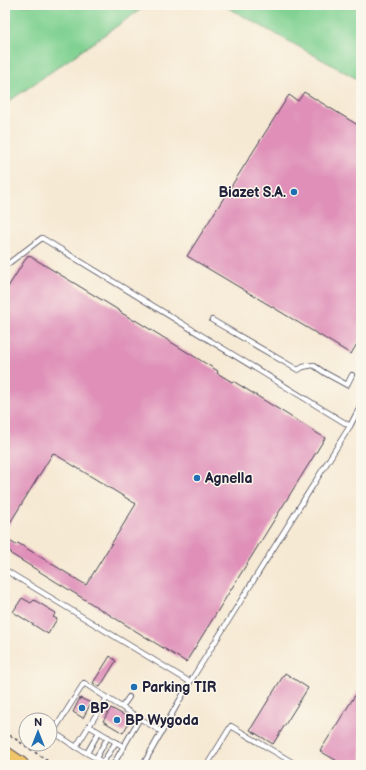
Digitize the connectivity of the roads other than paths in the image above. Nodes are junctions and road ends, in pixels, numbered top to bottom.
1 (5, 266) edge
2 (212, 320) dead end
3 (352, 375) dead end
4 (361, 405) edge
5 (350, 426) junction
6 (5, 570) edge
7 (190, 682) junction
8 (129, 697) dead end
9 (107, 698) junction
10 (122, 707) junction
11 (140, 718) junction
12 (89, 726) junction
13 (99, 732) junction
14 (162, 732) junction
15 (108, 737) junction
16 (116, 742) junction
17 (76, 747) junction
18 (124, 747) junction
19 (87, 752) junction
20 (5, 754) edge
21 (96, 758) junction
22 (103, 762) junction
23 (21, 765) edge
24 (108, 765) edge
25 (113, 765) edge
26 (143, 765) edge
27 (207, 765) edge
28 (297, 765) edge

1 - 5 lane
2 - 3 lane
4 - 5 lane
5 - 7 lane
6 - 7 lane
7 - 14 lane
8 - 10 lane
9 - 10 lane
9 - 12 lane
9 - 17 lane
10 - 11 lane
11 - 14 lane
11 - 18 lane
12 - 13 lane
12 - 17 lane
13 - 15 lane
13 - 19 lane
14 - 26 lane
15 - 16 lane
15 - 21 lane
16 - 18 lane
16 - 22 lane
17 - 19 lane
18 - 25 lane
19 - 21 lane
20 - 23 highway
21 - 22 lane
22 - 24 lane
27 - 28 lane

